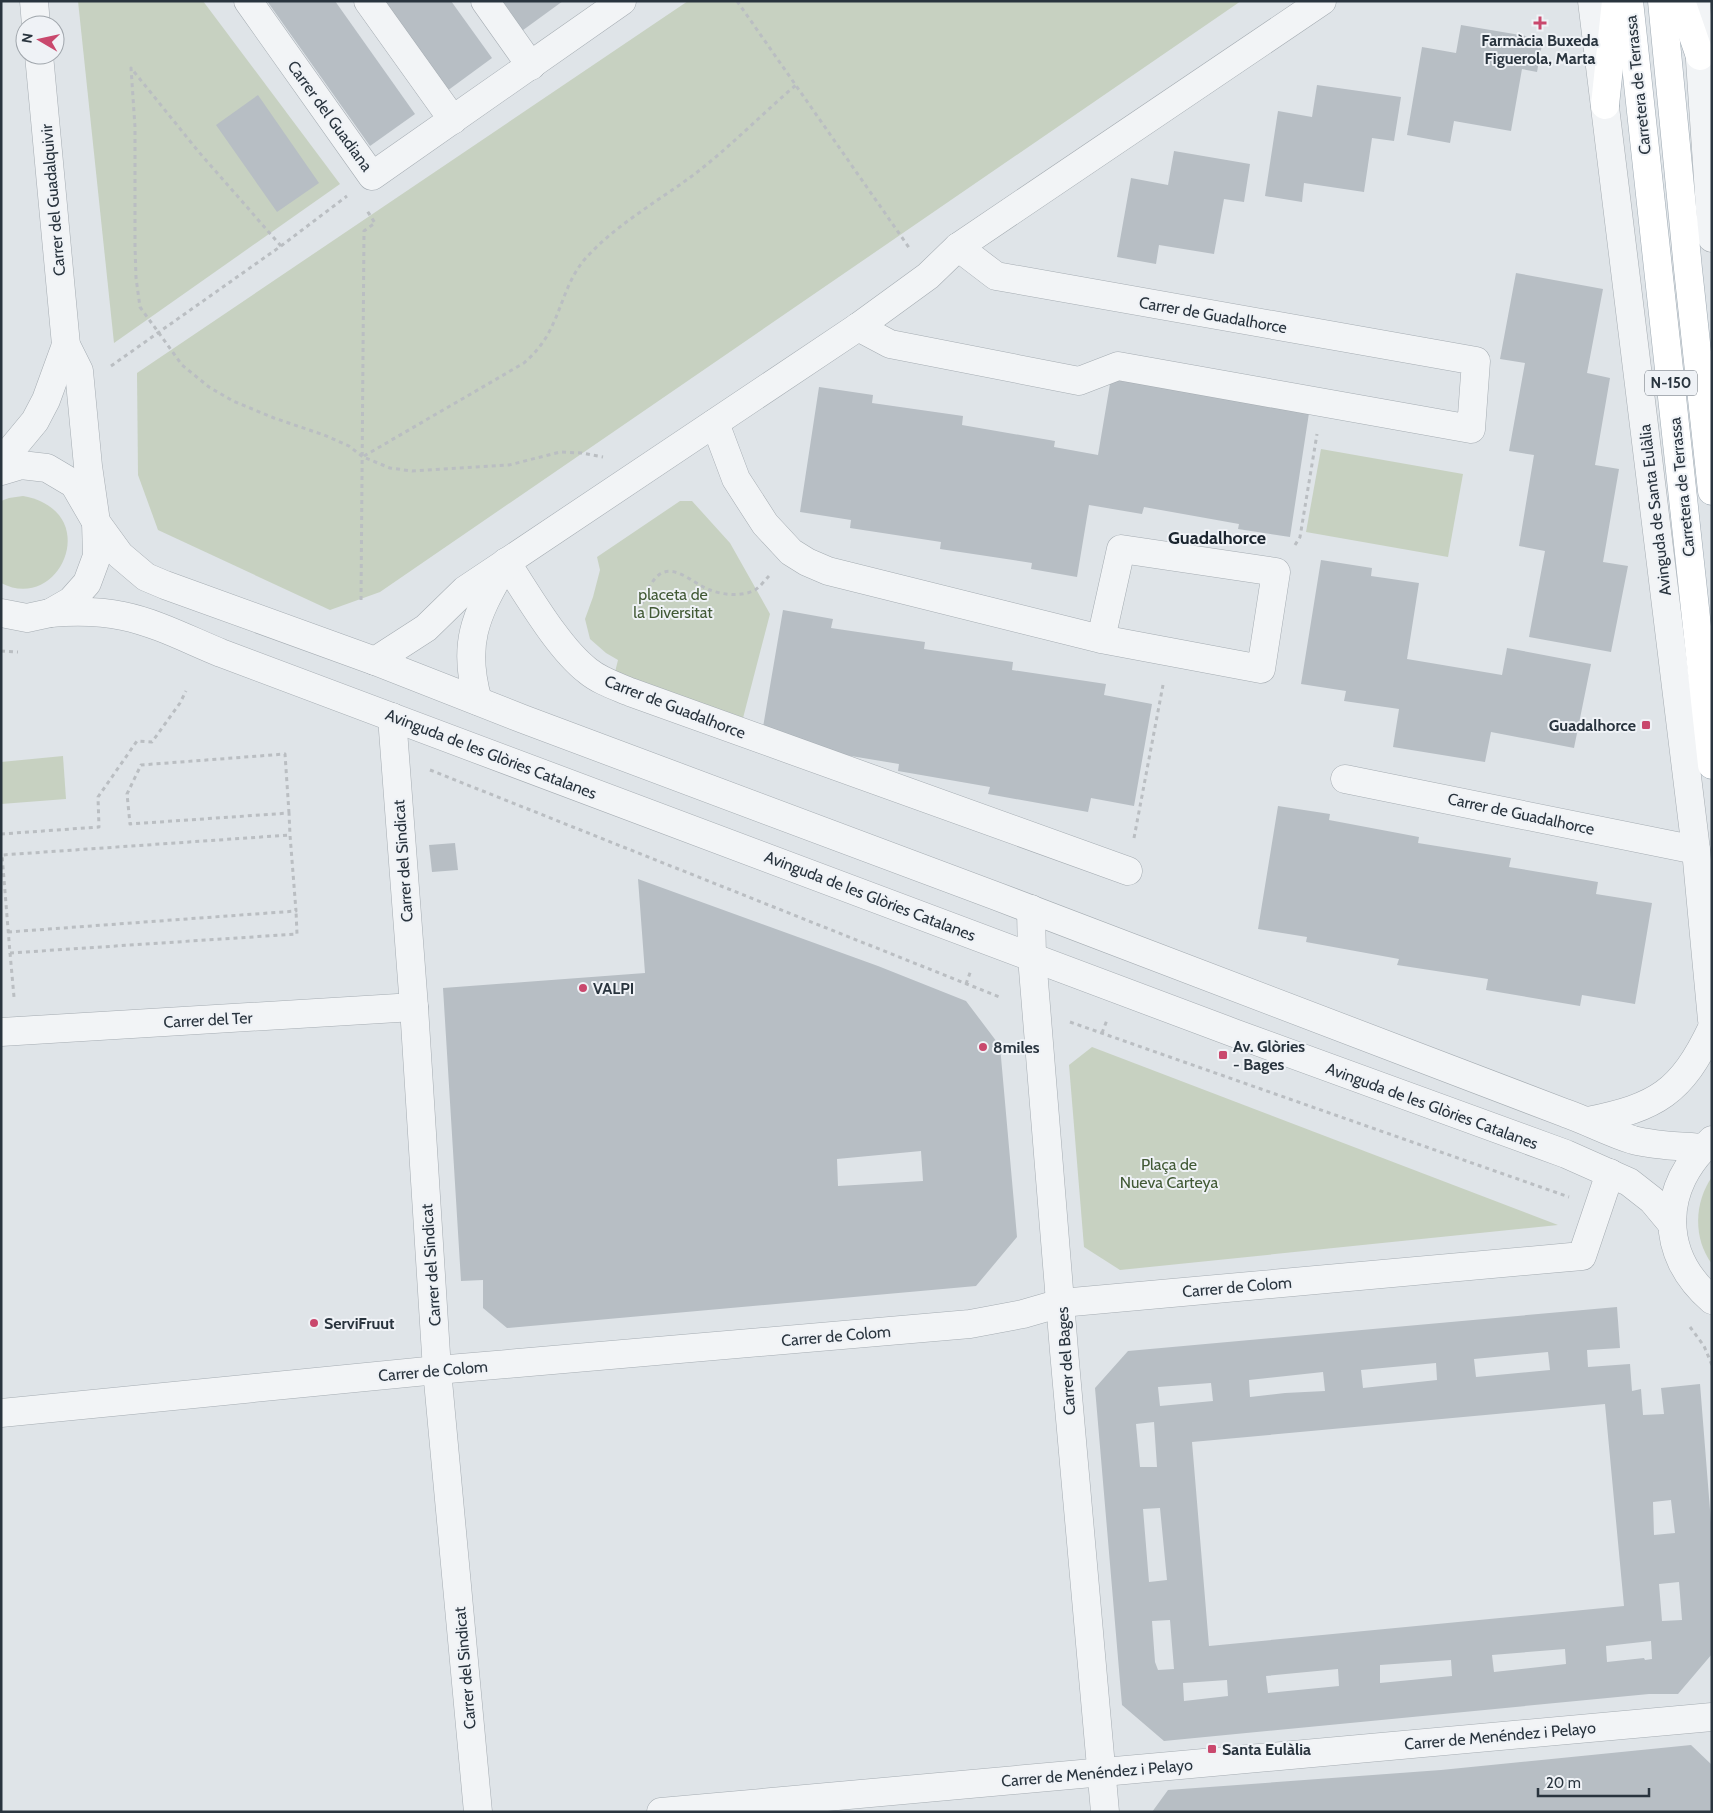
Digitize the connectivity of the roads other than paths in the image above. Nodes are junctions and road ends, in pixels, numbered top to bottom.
1 (34, 1) edge
2 (248, 1) edge
3 (368, 1) edge
4 (485, 1) edge
5 (1322, 1) edge
6 (1592, 1) edge
7 (1616, 1) edge
8 (1629, 1) edge
9 (1662, 1) edge
10 (1681, 1) edge
11 (1696, 1) edge
12 (608, 5) edge
13 (35, 15) edge
14 (1700, 56) junction
15 (40, 65) edge
16 (531, 66) junction
17 (1606, 105) junction
18 (453, 120) junction
19 (1712, 238) edge
20 (958, 247) junction
21 (858, 327) junction
22 (66, 346) junction
23 (716, 423) junction
24 (1, 462) edge
25 (1, 471) edge
26 (1712, 491) edge
27 (96, 522) junction
28 (506, 562) junction
29 (1, 613) edge
30 (50, 613) junction
31 (1101, 639) junction
32 (375, 661) junction
33 (478, 701) junction
34 (392, 717) junction
35 (1712, 765) edge
36 (1345, 778) dead end
37 (1696, 850) junction
38 (1128, 871) road end
39 (1031, 909) junction
40 (1032, 957) junction
41 (414, 1007) junction
42 (1712, 1020) edge
43 (1712, 1028) edge
44 (1, 1032) edge
45 (1588, 1121) junction
46 (1707, 1144) edge
47 (1610, 1173) junction
48 (1672, 1224) junction
49 (1712, 1300) edge
50 (1061, 1303) junction
51 (437, 1370) junction
52 (1, 1413) edge
53 (1712, 1717) edge
54 (1102, 1772) junction
55 (478, 1812) edge
56 (661, 1812) edge
57 (1105, 1812) edge

1 - 13 street
2 - 18 street, Carrer del Guadiana
3 - 18 street
4 - 16 street
5 - 20 street
6 - 17 street, Avinguda de Santa Eulàlia
7 - 17 main road
8 - 35 main road, Carretera de Terrassa / N-150
9 - 26 main road, Carretera de Terrassa / N-150
10 - 14 main road
11 - 14 street
12 - 16 street, Carrer del Guadiana
14 - 19 street
15 - 22 street, Carrer del Guadalquivir
16 - 18 street, Carrer del Guadiana
17 - 37 street, Avinguda de Santa Eulàlia
20 - 21 street
20 - 21 street, Carrer de Guadalhorce
21 - 23 street
22 - 24 street, Carrer del Guadalquivir
22 - 27 street, Carrer del Guadalquivir
23 - 28 street
23 - 31 street
25 - 27 street
27 - 30 street, Carrer del Guadalquivir
27 - 32 street
28 - 32 street
28 - 33 street
28 - 38 street, Carrer de Guadalhorce
29 - 30 street
30 - 34 street, Avinguda de les Glòries Catalanes
31 - 31 street
32 - 33 street
33 - 39 street
34 - 40 street, Avinguda de les Glòries Catalanes
34 - 41 street, Carrer del Sindicat
36 - 37 street, Carrer de Guadalhorce
37 - 42 street, Avinguda de Santa Eulàlia
39 - 40 street, Carrer del Bages
39 - 45 street
40 - 47 street, Avinguda de les Glòries Catalanes
40 - 50 street, Carrer del Bages
41 - 44 street, Carrer del Ter
41 - 51 street, Carrer del Sindicat
43 - 45 street
45 - 46 street
46 - 48 street
47 - 48 street, Avinguda de les Glòries Catalanes
47 - 50 street, Carrer de Colom
48 - 49 street
50 - 51 street, Carrer de Colom
50 - 54 street, Carrer del Bages
51 - 52 street, Carrer de Colom
51 - 55 street, Carrer del Sindicat
53 - 54 street, Carrer de Menéndez i Pelayo
54 - 56 street, Carrer de Menéndez i Pelayo
54 - 57 street, Carrer del Bages

